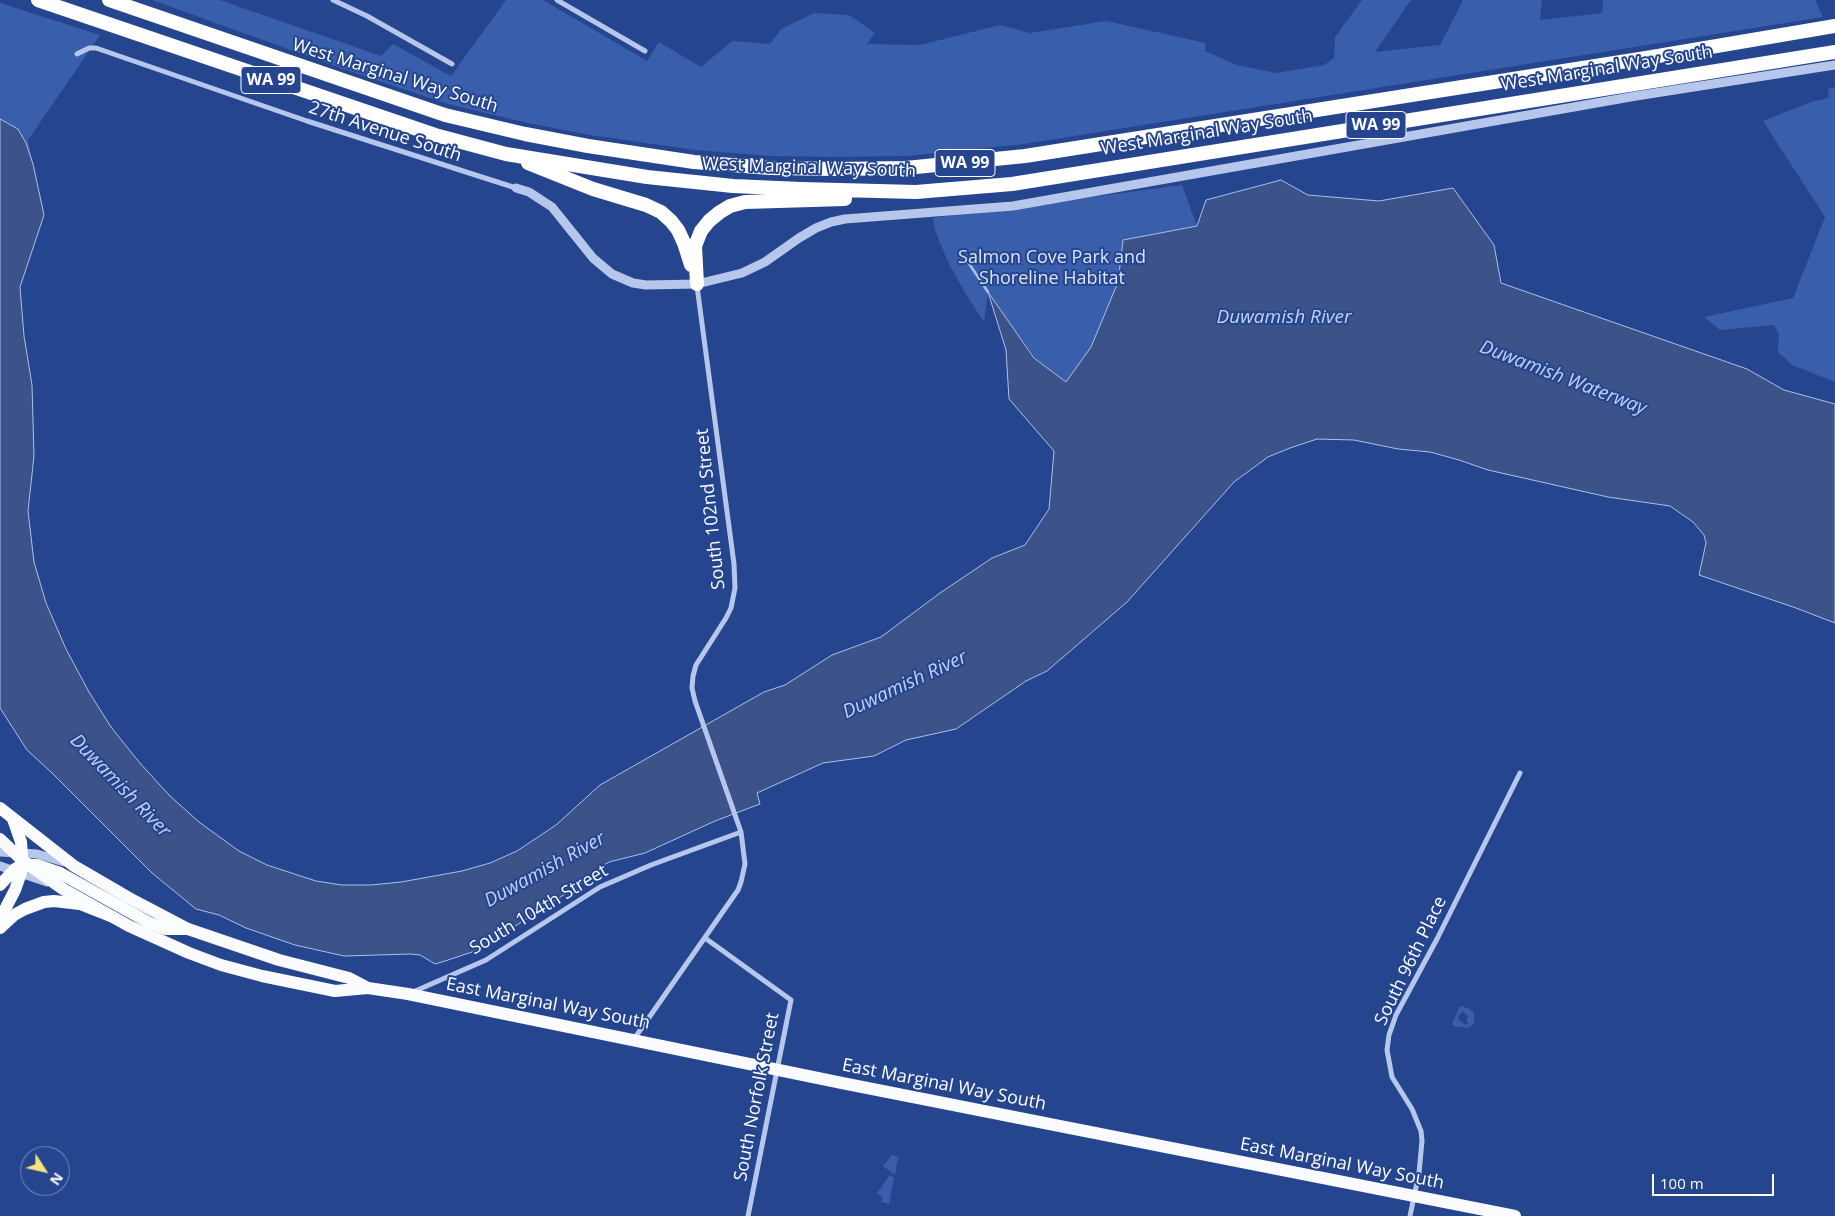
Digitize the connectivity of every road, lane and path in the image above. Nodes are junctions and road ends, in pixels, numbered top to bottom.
1 (38, 0) edge
2 (109, 0) edge
3 (333, 0) edge
4 (557, 0) edge
5 (1835, 26) edge
6 (645, 51) dead end
7 (1835, 52) edge
8 (77, 54) dead end
9 (452, 64) dead end
10 (1835, 66) edge
11 (506, 154) junction
12 (516, 188) joint
13 (916, 192) junction
14 (697, 284) junction
15 (1520, 773) dead end
16 (0, 808) edge
17 (13, 820) junction
18 (742, 832) junction
19 (0, 839) edge
20 (16, 862) edge
21 (74, 866) junction
22 (0, 885) edge
23 (113, 917) junction
24 (0, 919) edge
25 (0, 928) edge
26 (188, 930) junction
27 (705, 938) junction
28 (368, 988) junction
29 (408, 994) junction
30 (633, 1039) junction
31 (776, 1069) junction
32 (1414, 1196) junction
33 (748, 1216) edge
34 (1410, 1216) edge
35 (1515, 1216) edge

1 - 11 highway, West Marginal Way South / WA 99
2 - 5 highway, West Marginal Way South / WA 99
3 - 9 street
4 - 6 street
7 - 13 highway, West Marginal Way South / WA 99
8 - 12 street, 27th Avenue South
10 - 14 street
11 - 13 highway, West Marginal Way South / WA 99
11 - 14 highway
12 - 14 street
13 - 14 highway
14 - 18 street, South 102nd Street
15 - 32 street, South 96th Place
16 - 17 main road, East Marginal Way South
17 - 20 highway
17 - 21 main road, East Marginal Way South
18 - 27 street, South 102nd Street
18 - 29 street, South 104th Street
19 - 20 main road, East Marginal Way South
20 - 21 street
20 - 22 highway
20 - 23 main road, East Marginal Way South
20 - 24 highway
20 - 26 highway
21 - 26 main road, East Marginal Way South
23 - 25 highway
23 - 28 main road, East Marginal Way South
26 - 28 main road, East Marginal Way South
27 - 30 street, South 102nd Street
27 - 31 street, South Norfolk Street
28 - 29 main road, East Marginal Way South
29 - 30 main road, East Marginal Way South
30 - 31 main road, East Marginal Way South
31 - 32 main road, East Marginal Way South
31 - 33 street, South Norfolk Street
32 - 34 street, South 96th Place
32 - 35 main road, East Marginal Way South

